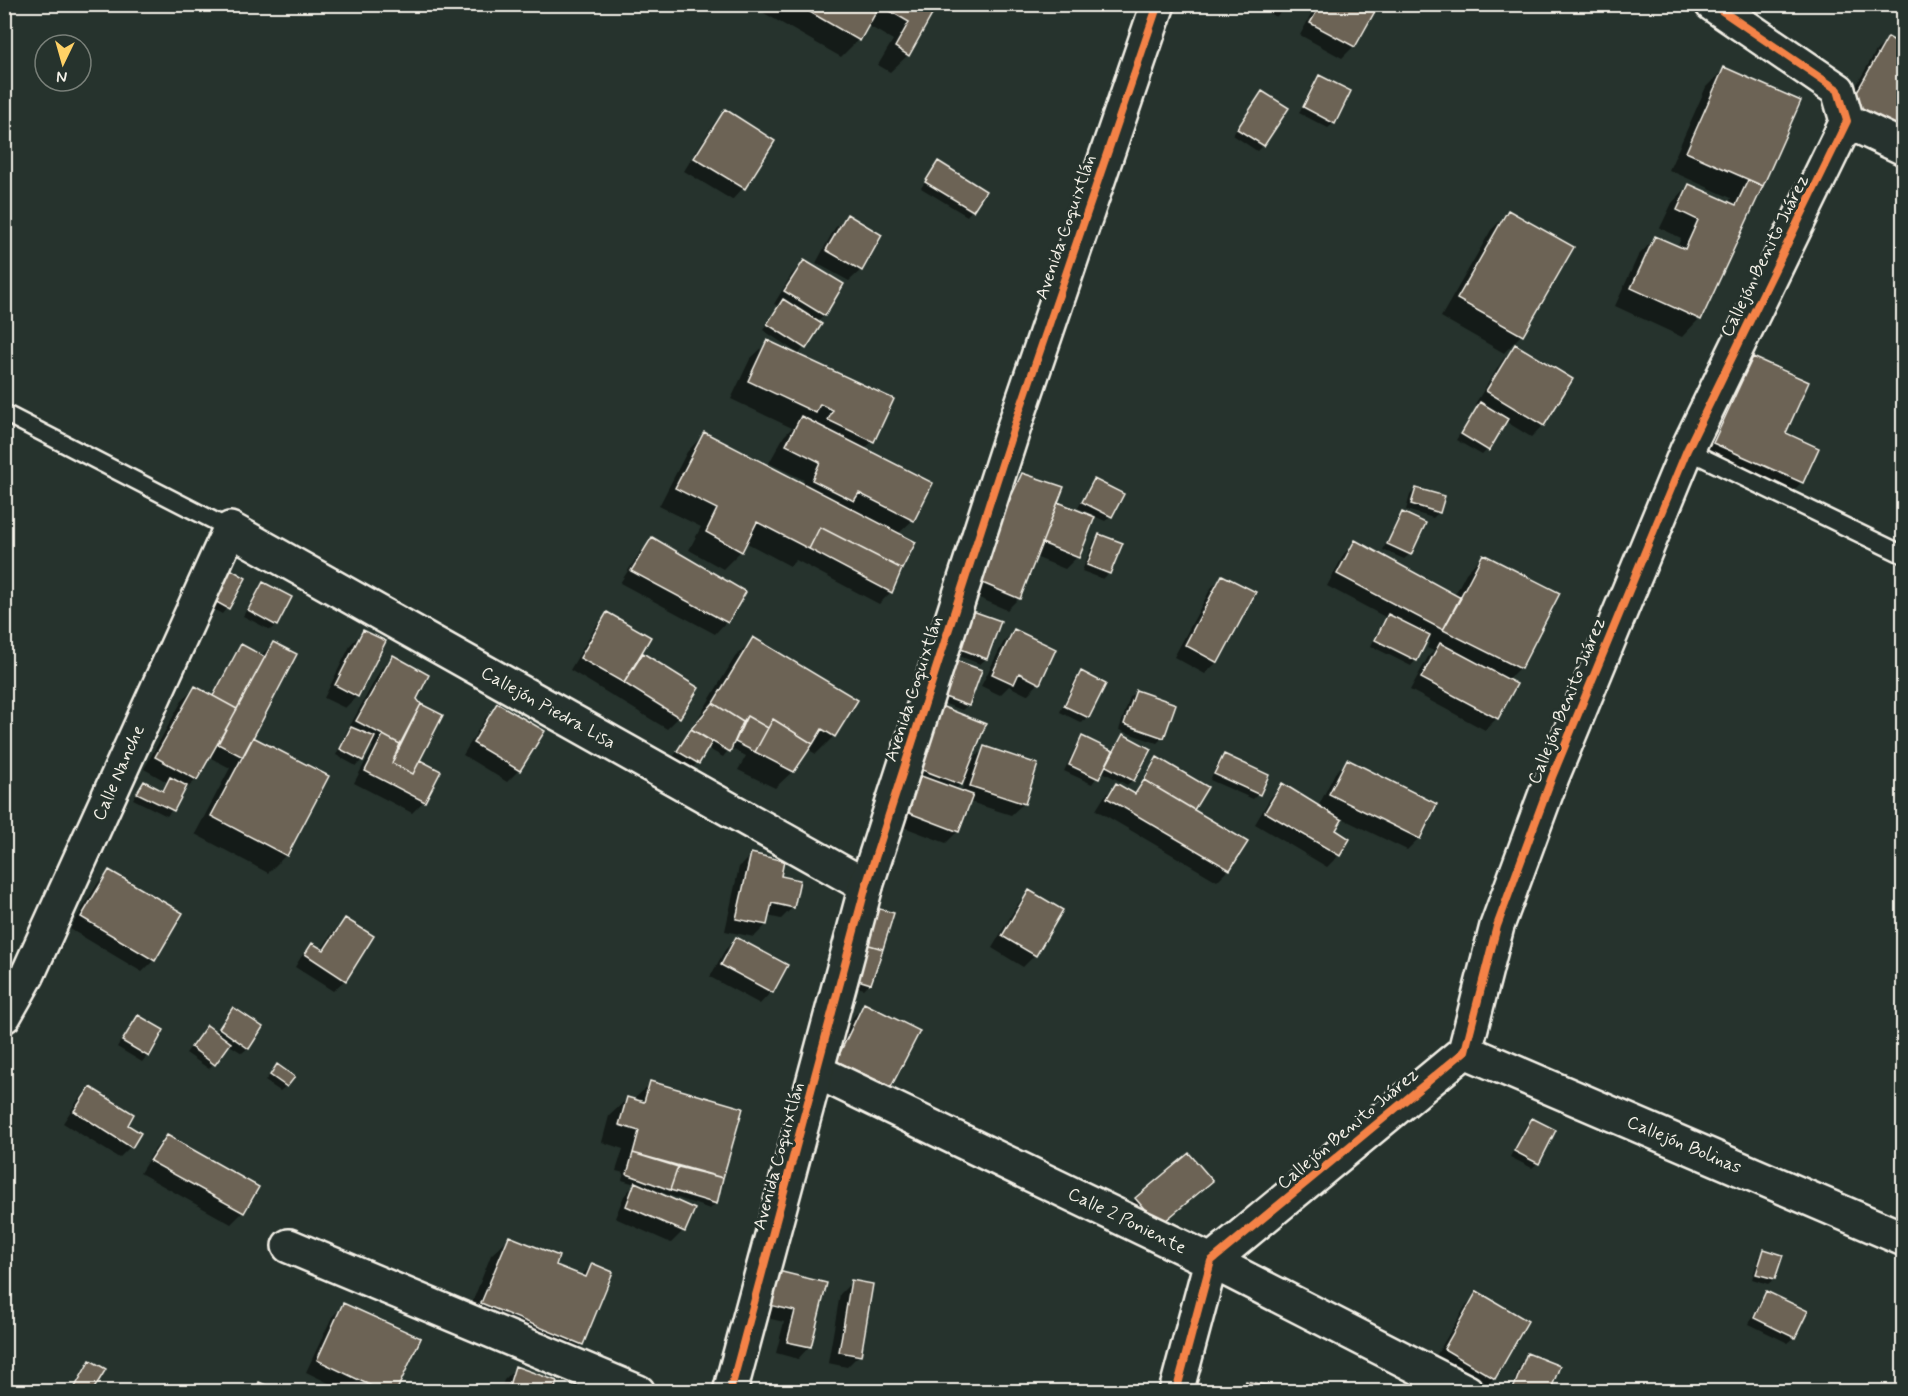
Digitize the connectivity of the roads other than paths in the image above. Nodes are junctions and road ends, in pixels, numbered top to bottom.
1 (1158, 4) edge
2 (1712, 4) edge
3 (1847, 121) junction
4 (1904, 148) edge
5 (4, 413) edge
6 (1687, 450) junction
7 (230, 529) junction
8 (1904, 555) edge
9 (866, 886) junction
10 (4, 1016) edge
11 (1465, 1051) junction
12 (818, 1071) junction
13 (1904, 1239) edge
14 (289, 1246) dead end
15 (1211, 1262) junction
16 (638, 1392) edge
17 (730, 1392) edge
18 (1176, 1392) edge
19 (1467, 1392) edge

1 - 9 street, Avenida Coquixtlán
2 - 3 street
3 - 4 street
3 - 6 street, Callejón Benito Juárez
5 - 7 lane
6 - 8 lane
6 - 11 street, Callejón Benito Juárez
7 - 9 street, Callejón Piedra Lisa
7 - 10 street, Calle Nanche
9 - 12 street, Avenida Coquixtlán
11 - 13 street, Callejón Bolinas
11 - 15 street, Callejón Benito Juárez
12 - 15 street, Calle 2 Poniente
12 - 17 street, Avenida Coquixtlán
14 - 16 street
15 - 18 street
15 - 19 street, Calle 2 Poniente

